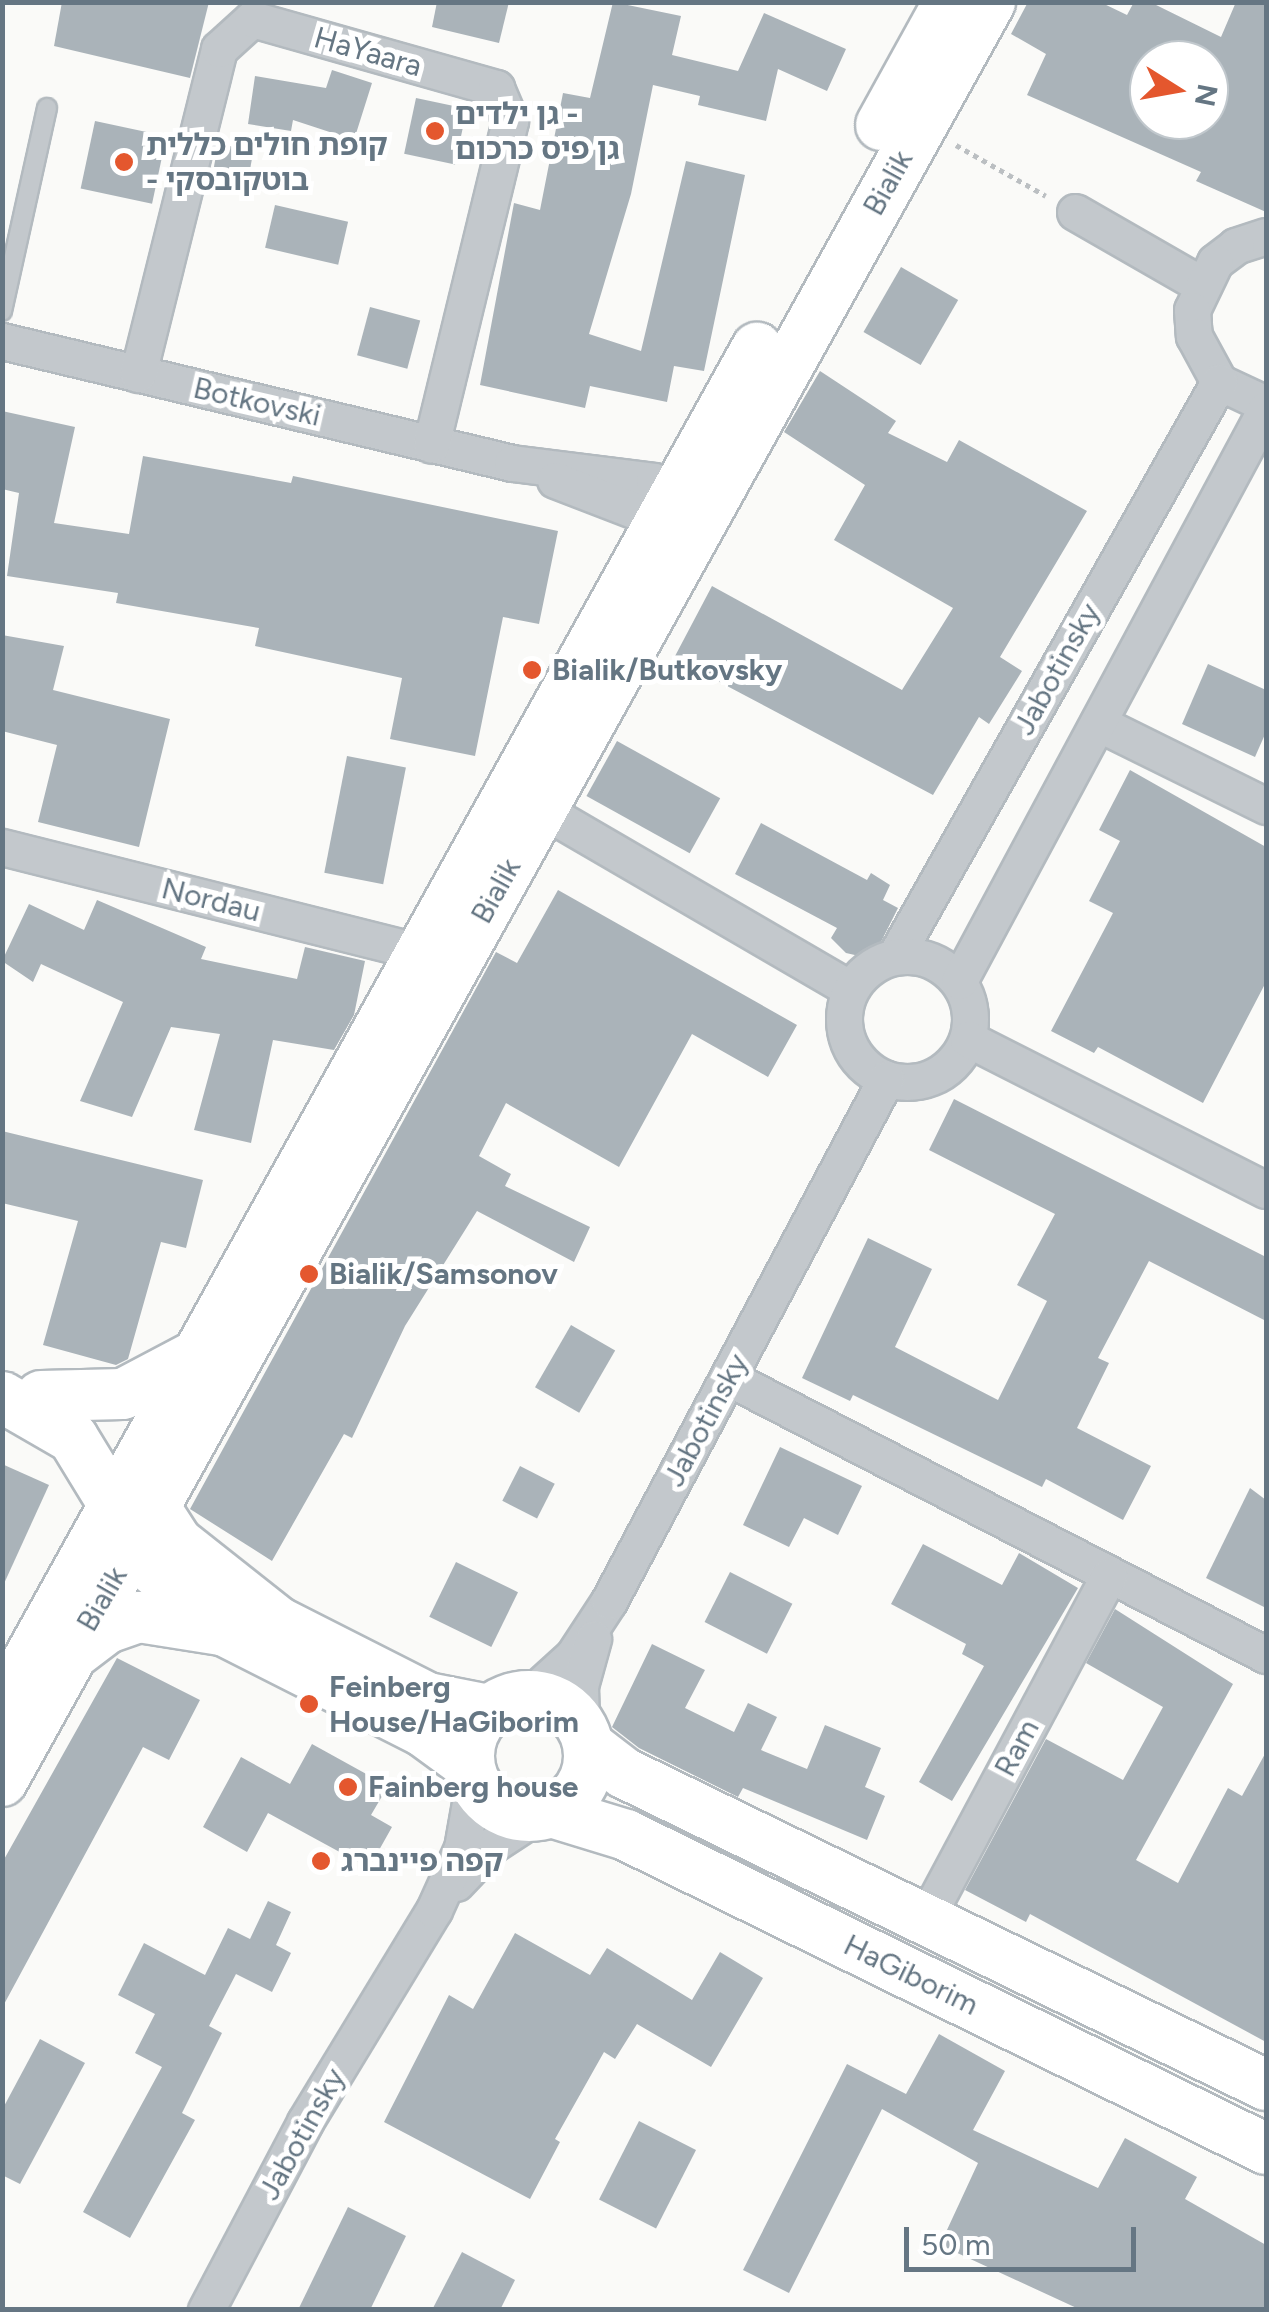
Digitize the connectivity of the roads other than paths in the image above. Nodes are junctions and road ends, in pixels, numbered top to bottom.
1 (949, 2) edge
2 (990, 2) edge
3 (47, 108) dead end
4 (1075, 212) road end
5 (1266, 236) edge
6 (1200, 284) junction
7 (2, 312) edge
8 (2, 341) edge
9 (138, 374) junction
10 (1219, 382) junction
11 (1266, 406) edge
12 (431, 444) junction
13 (679, 512) junction
14 (1098, 723) junction
15 (1266, 806) edge
16 (542, 809) junction
17 (2, 847) edge
18 (420, 952) junction
19 (896, 956) junction
20 (959, 982) junction
21 (850, 989) junction
22 (968, 1039) junction
23 (886, 1080) junction
24 (1266, 1190) edge
25 (197, 1356) junction
26 (729, 1378) junction
27 (15, 1394) edge
28 (133, 1506) junction
29 (1109, 1576) junction
30 (610, 1601) junction
31 (225, 1631) junction
32 (1266, 1655) edge
33 (69, 1656) junction
34 (510, 1702) junction
35 (2, 1707) edge
36 (585, 1736) junction
37 (471, 1772) junction
38 (2, 1781) edge
39 (544, 1814) junction
40 (434, 1910) junction
41 (926, 1920) junction
42 (1266, 2085) edge
43 (1266, 2150) edge
44 (206, 2310) edge

1 - 13 main road, Bialik
2 - 13 main road, Bialik
3 - 7 lane
4 - 6 street
5 - 6 street
6 - 10 street
8 - 9 street, Botkovski
9 - 12 street, Botkovski
9 - 12 street, HaYaara
10 - 11 street
10 - 19 street, Jabotinsky
11 - 14 street, Jabotinsky
12 - 13 street, Botkovski
13 - 16 main road, Bialik
13 - 18 main road, Bialik
14 - 15 street
14 - 20 street, Jabotinsky
16 - 21 street
16 - 28 main road, Bialik
17 - 18 street, Nordau
18 - 25 main road, Bialik
19 - 20 street
19 - 21 street
20 - 22 street
21 - 23 street
22 - 23 street
22 - 24 street
23 - 26 street, Jabotinsky
25 - 27 main road
25 - 28 main road, Bialik
26 - 29 street
26 - 30 street, Jabotinsky
27 - 28 main road
28 - 31 main road
28 - 33 main road, Bialik
28 - 34 main road
28 - 35 main road, Bialik
29 - 32 street
29 - 41 street, Ram
30 - 34 street, Jabotinsky
30 - 36 street, Jabotinsky
31 - 33 main road
31 - 37 main road
33 - 38 main road, Bialik
34 - 36 main road
34 - 37 main road
36 - 39 main road
36 - 41 main road, HaGiborim
37 - 39 main road
37 - 40 street, Jabotinsky
39 - 40 street, Jabotinsky
39 - 43 main road, HaGiborim
40 - 44 street, Jabotinsky
41 - 42 main road, HaGiborim

